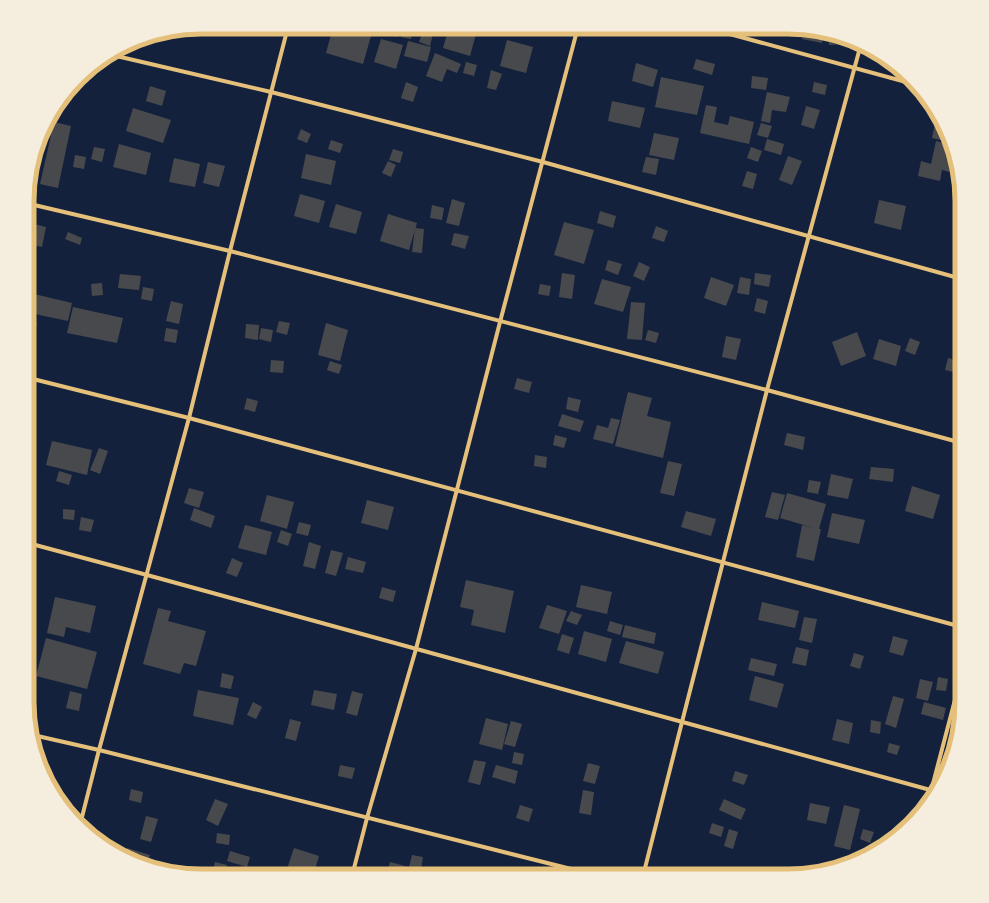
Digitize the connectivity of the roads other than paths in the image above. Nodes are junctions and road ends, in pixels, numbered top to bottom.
1 (286, 34) edge
2 (576, 34) edge
3 (730, 34) edge
4 (860, 50) edge
5 (117, 56) edge
6 (855, 68) junction
7 (905, 82) edge
8 (271, 92) junction
9 (542, 162) junction
10 (34, 205) edge
11 (809, 236) junction
12 (230, 251) junction
13 (955, 277) edge
14 (500, 322) junction
15 (34, 379) edge
16 (767, 390) junction
17 (189, 418) junction
18 (955, 441) edge
19 (457, 490) junction
20 (34, 545) edge
21 (723, 563) junction
22 (147, 575) junction
23 (955, 625) edge
24 (416, 649) junction
25 (955, 701) edge
26 (682, 722) junction
27 (37, 736) edge
28 (99, 750) junction
29 (935, 781) edge
30 (930, 790) edge
31 (81, 818) edge
32 (368, 818) junction
33 (354, 869) edge
34 (571, 869) edge
35 (645, 869) edge

1 - 8 street
2 - 9 street
3 - 6 street
4 - 6 street
5 - 8 street
6 - 7 street
6 - 11 street
8 - 9 street
8 - 12 street
9 - 11 street
9 - 14 street
10 - 12 street
11 - 13 street
11 - 16 street
12 - 14 street
12 - 17 street
14 - 16 street
14 - 19 street
15 - 17 street
16 - 18 street
16 - 21 street
17 - 19 street
17 - 22 street
19 - 21 street
19 - 24 street
20 - 22 street
21 - 23 street
21 - 26 street
22 - 24 street
22 - 28 street
24 - 26 street
24 - 32 street
25 - 29 street
26 - 30 street
26 - 35 street
27 - 28 street
28 - 31 street
28 - 32 street
32 - 33 street
32 - 34 street

